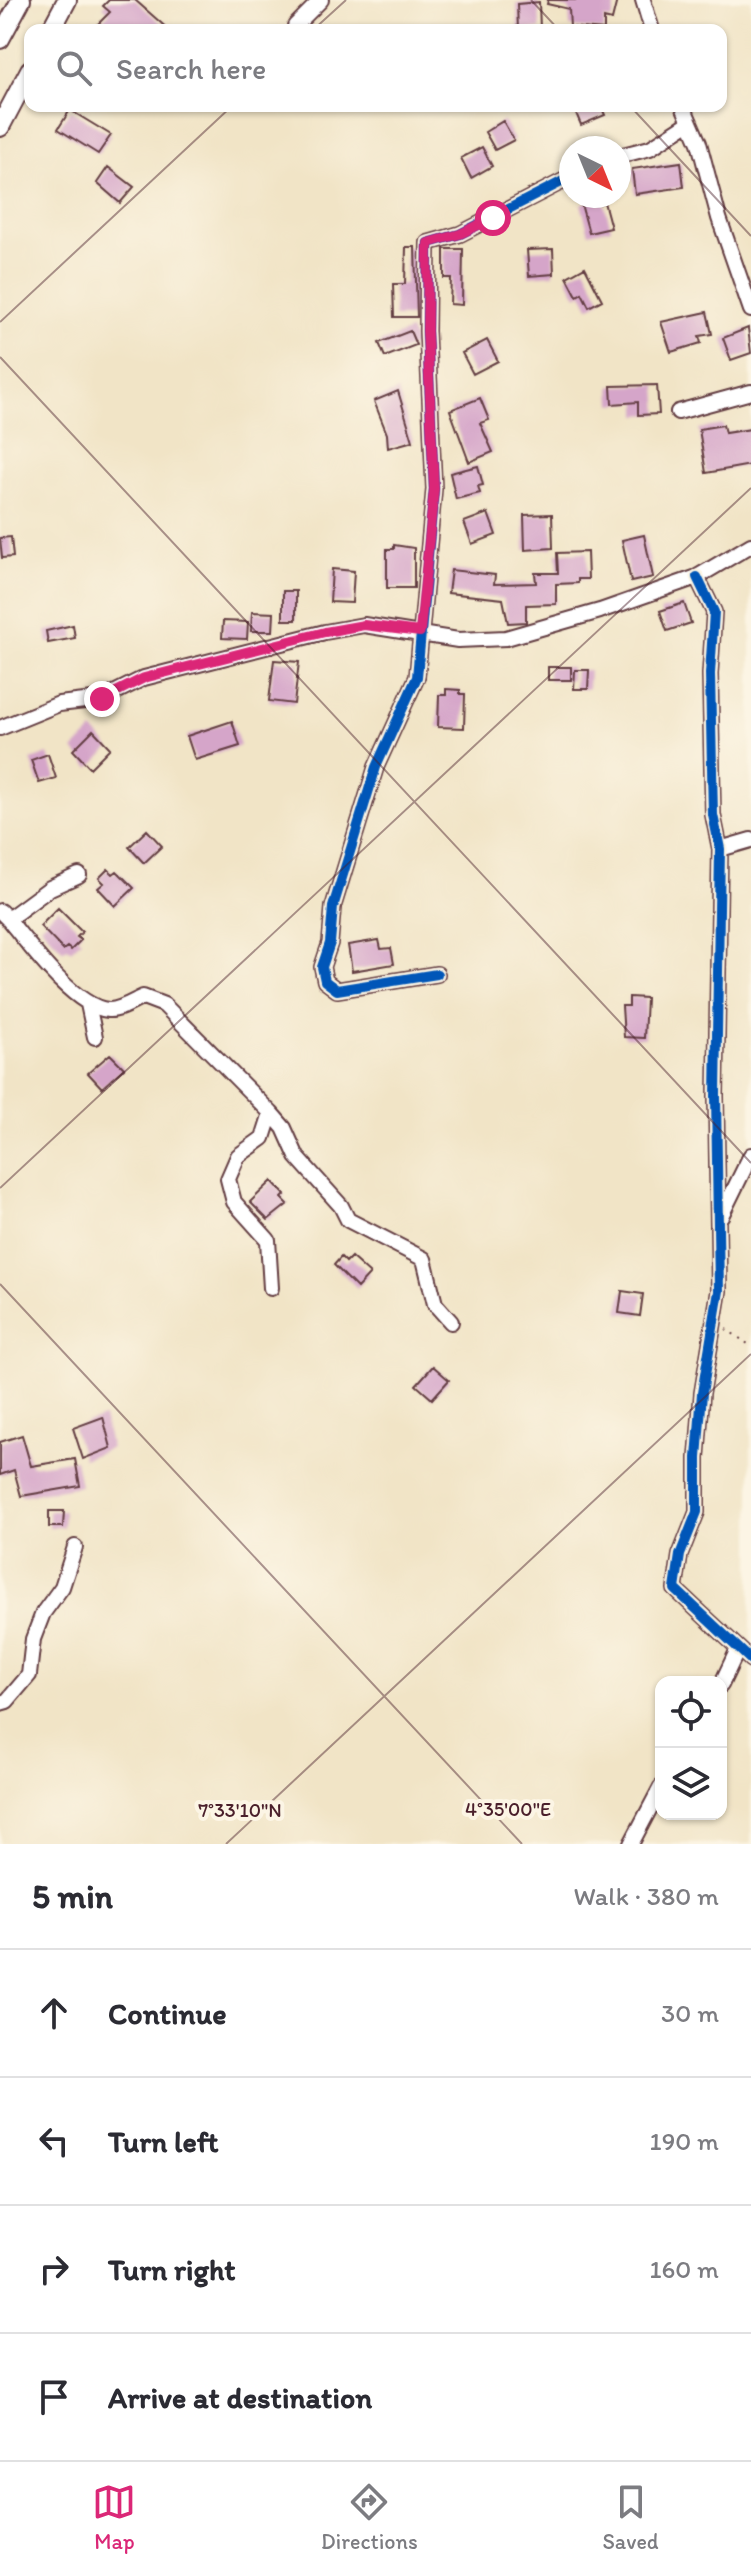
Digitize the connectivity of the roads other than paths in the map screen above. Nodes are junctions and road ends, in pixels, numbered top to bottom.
1 (21, 0) edge
2 (67, 0) edge
3 (321, 0) edge
4 (643, 0) edge
5 (54, 24) edge
6 (297, 24) edge
7 (650, 24) edge
8 (0, 39) edge
9 (24, 81) edge
10 (686, 112) edge
11 (690, 122) junction
12 (0, 127) edge
13 (631, 153) edge
14 (559, 183) edge
15 (751, 310) edge
16 (751, 392) edge
17 (678, 412) dead end
18 (751, 545) edge
19 (697, 577) junction
20 (420, 632) junction
21 (0, 728) edge
22 (751, 840) edge
23 (720, 849) junction
24 (79, 875) dead end
25 (4, 915) edge
26 (437, 974) dead end
27 (88, 1004) junction
28 (95, 1037) dead end
29 (271, 1113) junction
30 (751, 1155) edge
31 (720, 1217) junction
32 (271, 1288) dead end
33 (451, 1322) dead end
34 (75, 1547) dead end
35 (738, 1649) junction
36 (751, 1660) edge
37 (725, 1676) edge
38 (0, 1703) edge
39 (655, 1798) edge
40 (631, 1844) edge

1 - 8 main road
2 - 5 main road
3 - 6 street
4 - 7 street
9 - 12 main road
10 - 11 street
11 - 13 street
11 - 15 street
14 - 20 street
16 - 17 street
18 - 19 street
19 - 20 street
19 - 23 street
20 - 21 street
20 - 26 street
22 - 23 street
23 - 31 street
24 - 25 street
25 - 27 street
27 - 28 street
27 - 29 street
29 - 32 street
29 - 33 street
30 - 31 street
31 - 35 street
34 - 38 street
35 - 36 street
35 - 37 street
39 - 40 street

